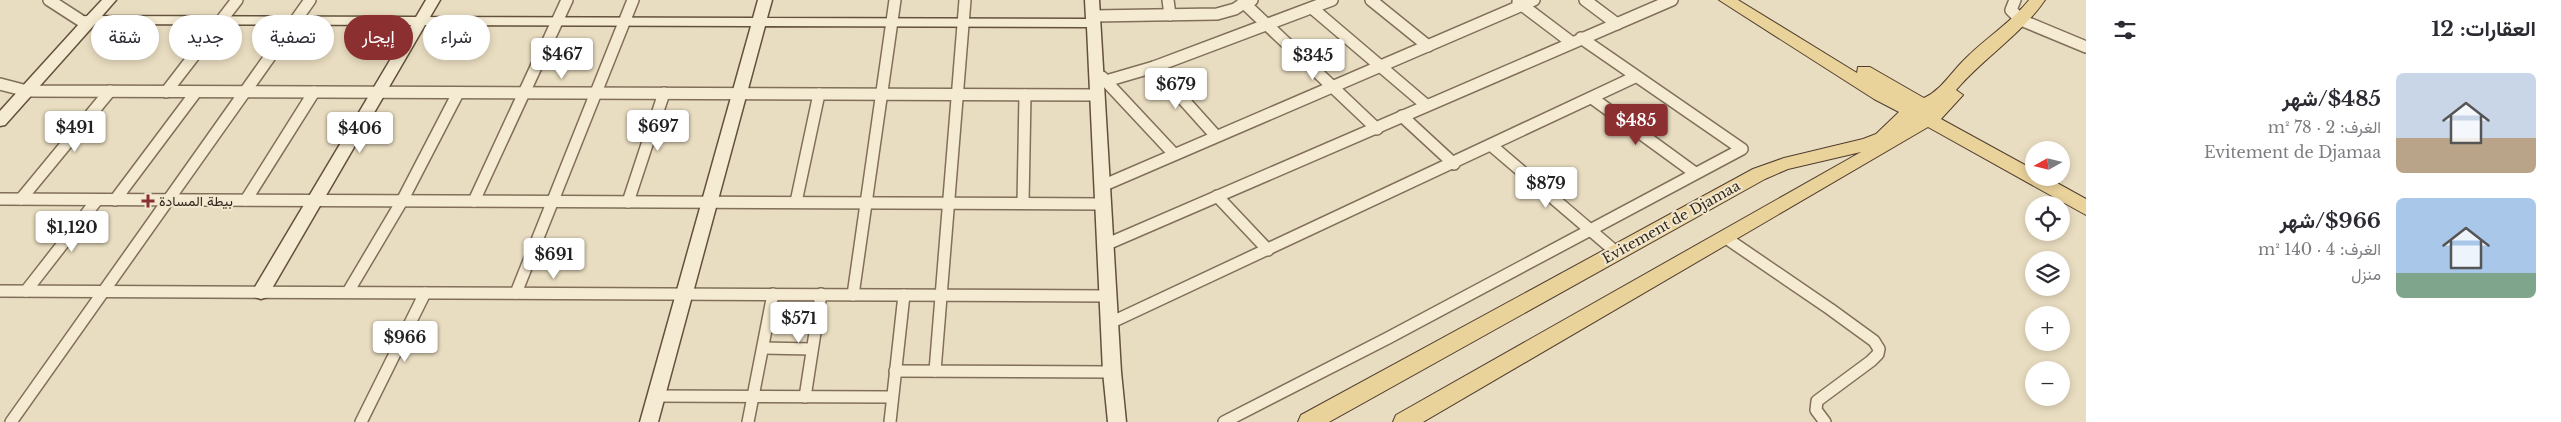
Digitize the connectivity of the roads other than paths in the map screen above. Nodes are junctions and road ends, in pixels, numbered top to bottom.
1 (49, 0) edge
2 (98, 0) edge
3 (109, 0) edge
4 (237, 0) edge
5 (310, 0) edge
6 (434, 0) edge
7 (567, 0) edge
8 (633, 0) edge
9 (765, 0) edge
10 (895, 0) edge
11 (965, 0) edge
12 (1092, 0) edge
13 (1168, 0) edge
14 (1332, 0) edge
15 (1371, 0) edge
16 (1534, 0) edge
17 (1585, 0) edge
18 (1672, 0) edge
19 (1727, 0) edge
20 (1748, 0) edge
21 (2015, 0) edge
22 (2037, 0) edge
23 (1246, 1) edge
24 (1518, 3) edge
25 (1312, 8) junction
26 (225, 15) edge
27 (299, 15) edge
28 (1170, 15) junction
29 (86, 20) junction
30 (169, 20) edge
31 (334, 20) edge
32 (1093, 20) junction
33 (2021, 20) junction
34 (421, 21) junction
35 (557, 21) junction
36 (624, 22) junction
37 (758, 22) junction
38 (892, 23) junction
39 (963, 23) junction
40 (1618, 24) junction
41 (1269, 25) junction
42 (1576, 40) junction
43 (1428, 46) junction
44 (2086, 48) edge
45 (190, 60) edge
46 (267, 60) edge
47 (1380, 66) junction
48 (1154, 67) junction
49 (1635, 77) junction
50 (1100, 82) junction
51 (0, 84) edge
52 (1332, 86) junction
53 (21, 90) junction
54 (110, 91) junction
55 (166, 92) junction
56 (196, 92) junction
57 (245, 92) junction
58 (314, 92) junction
59 (379, 92) junction
60 (458, 93) junction
61 (524, 93) junction
62 (596, 93) junction
63 (664, 93) junction
64 (739, 94) junction
65 (818, 94) junction
66 (881, 94) junction
67 (957, 94) junction
68 (1025, 95) junction
69 (1592, 98) junction
70 (1426, 105) junction
71 (0, 107) edge
72 (1925, 112) junction
73 (1402, 116) junction
74 (0, 121) edge
75 (1377, 129) junction
76 (1216, 136) junction
77 (1492, 146) junction
78 (1174, 154) junction
79 (1454, 164) junction
80 (2025, 165) edge
81 (1695, 173) junction
82 (1102, 186) junction
83 (2061, 186) edge
84 (1217, 196) junction
85 (0, 199) edge
86 (21, 199) junction
87 (97, 200) junction
88 (115, 200) junction
89 (168, 200) junction
90 (246, 200) junction
91 (315, 200) junction
92 (2086, 200) edge
93 (402, 201) junction
94 (474, 201) junction
95 (553, 201) junction
96 (628, 202) junction
97 (709, 202) junction
98 (796, 202) junction
99 (865, 203) junction
100 (948, 203) junction
101 (1023, 203) junction
102 (1103, 204) junction
103 (2086, 208) edge
104 (1590, 230) junction
105 (1726, 238) junction
106 (1105, 245) junction
107 (1268, 250) junction
108 (1616, 252) junction
109 (0, 291) edge
110 (26, 291) junction
111 (104, 291) junction
112 (261, 292) junction
113 (348, 292) junction
114 (425, 293) junction
115 (516, 293) junction
116 (684, 294) junction
117 (773, 294) junction
118 (821, 294) junction
119 (852, 294) junction
120 (904, 295) junction
121 (941, 295) junction
122 (1108, 296) junction
123 (1110, 323) junction
124 (763, 348) junction
125 (812, 349) junction
126 (895, 371) junction
127 (935, 371) junction
128 (1112, 372) junction
129 (656, 396) junction
130 (754, 397) junction
131 (805, 397) junction
132 (892, 397) junction
133 (11, 422) edge
134 (361, 422) edge
135 (649, 422) edge
136 (748, 422) edge
137 (890, 422) edge
138 (1117, 422) edge
139 (1224, 422) edge
140 (1309, 422) edge
141 (1404, 422) edge
142 (1825, 422) edge

1 - 29 street
2 - 29 street
3 - 29 street
4 - 26 street
5 - 27 street
6 - 34 street
7 - 35 street
8 - 36 street
9 - 37 street
10 - 38 street
11 - 39 street
12 - 32 street
13 - 28 street
14 - 25 street
15 - 43 street
16 - 24 street
17 - 40 street
18 - 40 street
19 - 72 main road
20 - 72 main road
21 - 33 street
22 - 33 main road, Evitement de Djamaa
23 - 28 street
23 - 41 street
24 - 42 street
24 - 43 street
25 - 41 street
25 - 47 street
28 - 32 street
29 - 30 street
29 - 53 street
31 - 34 street
32 - 39 street
32 - 50 street
33 - 44 street
33 - 72 main road, Evitement de Djamaa
34 - 35 street
34 - 59 street
35 - 36 street
35 - 61 street
36 - 37 street
36 - 62 street
37 - 38 street
37 - 64 street
38 - 39 street
38 - 66 street
39 - 67 street
40 - 42 street
41 - 48 street
41 - 52 street
42 - 49 street
42 - 70 street
43 - 47 street
45 - 55 street
46 - 57 street
47 - 52 street
47 - 70 street
48 - 50 street
48 - 76 street
49 - 69 street
49 - 81 street
50 - 68 street
50 - 78 street
50 - 82 street
51 - 53 street
52 - 75 street
52 - 76 street
53 - 54 street
53 - 71 street
53 - 74 street
54 - 55 street
54 - 86 street
55 - 56 street
56 - 57 street
56 - 88 street
57 - 58 street
57 - 89 street
58 - 59 street
58 - 90 street
59 - 60 street
59 - 91 street
60 - 61 street
60 - 93 street
61 - 62 street
61 - 94 street
62 - 63 street
62 - 95 street
63 - 64 street
63 - 96 street
64 - 65 street
64 - 97 street
65 - 66 street
65 - 98 street
66 - 67 street
66 - 99 street
67 - 68 street
67 - 100 street
68 - 101 street
69 - 77 street
69 - 81 street
70 - 73 street
72 - 80 main road
72 - 103 main road
72 - 105 main road, Evitement de Djamaa
72 - 108 main road, Evitement de Djamaa
73 - 75 street
73 - 79 street
75 - 84 street
76 - 78 street
77 - 79 street
77 - 104 street
78 - 82 street
79 - 107 street
81 - 104 street
82 - 102 street
83 - 92 main road
84 - 106 street
84 - 107 street
85 - 86 street
86 - 87 street
87 - 88 street
87 - 110 street
88 - 89 street
89 - 90 street
89 - 111 street
90 - 91 street
91 - 93 street
91 - 112 street
93 - 94 street
93 - 113 street
94 - 95 street
95 - 96 street
95 - 115 street
96 - 97 street
97 - 98 street
97 - 116 street
98 - 99 street
99 - 100 street
99 - 119 street
100 - 101 street
100 - 121 street
101 - 102 street
102 - 106 street
104 - 108 street
104 - 139 street
105 - 141 main road, Evitement de Djamaa
105 - 142 street
106 - 122 street
107 - 123 street
108 - 140 main road, Evitement de Djamaa
109 - 110 street
110 - 111 street
111 - 112 street
111 - 133 street
112 - 113 street
113 - 114 street
114 - 115 street
114 - 134 street
115 - 116 street
116 - 117 street
116 - 129 street
117 - 118 street
117 - 124 street
118 - 119 street
118 - 125 street
119 - 120 street
120 - 121 street
120 - 126 street
121 - 122 street
121 - 127 street
122 - 123 street
123 - 128 street
124 - 125 street
124 - 130 street
125 - 131 street
126 - 127 street
126 - 132 street
127 - 128 street
128 - 138 street
129 - 130 street
129 - 135 street
130 - 131 street
130 - 136 street
131 - 132 street
132 - 137 street

